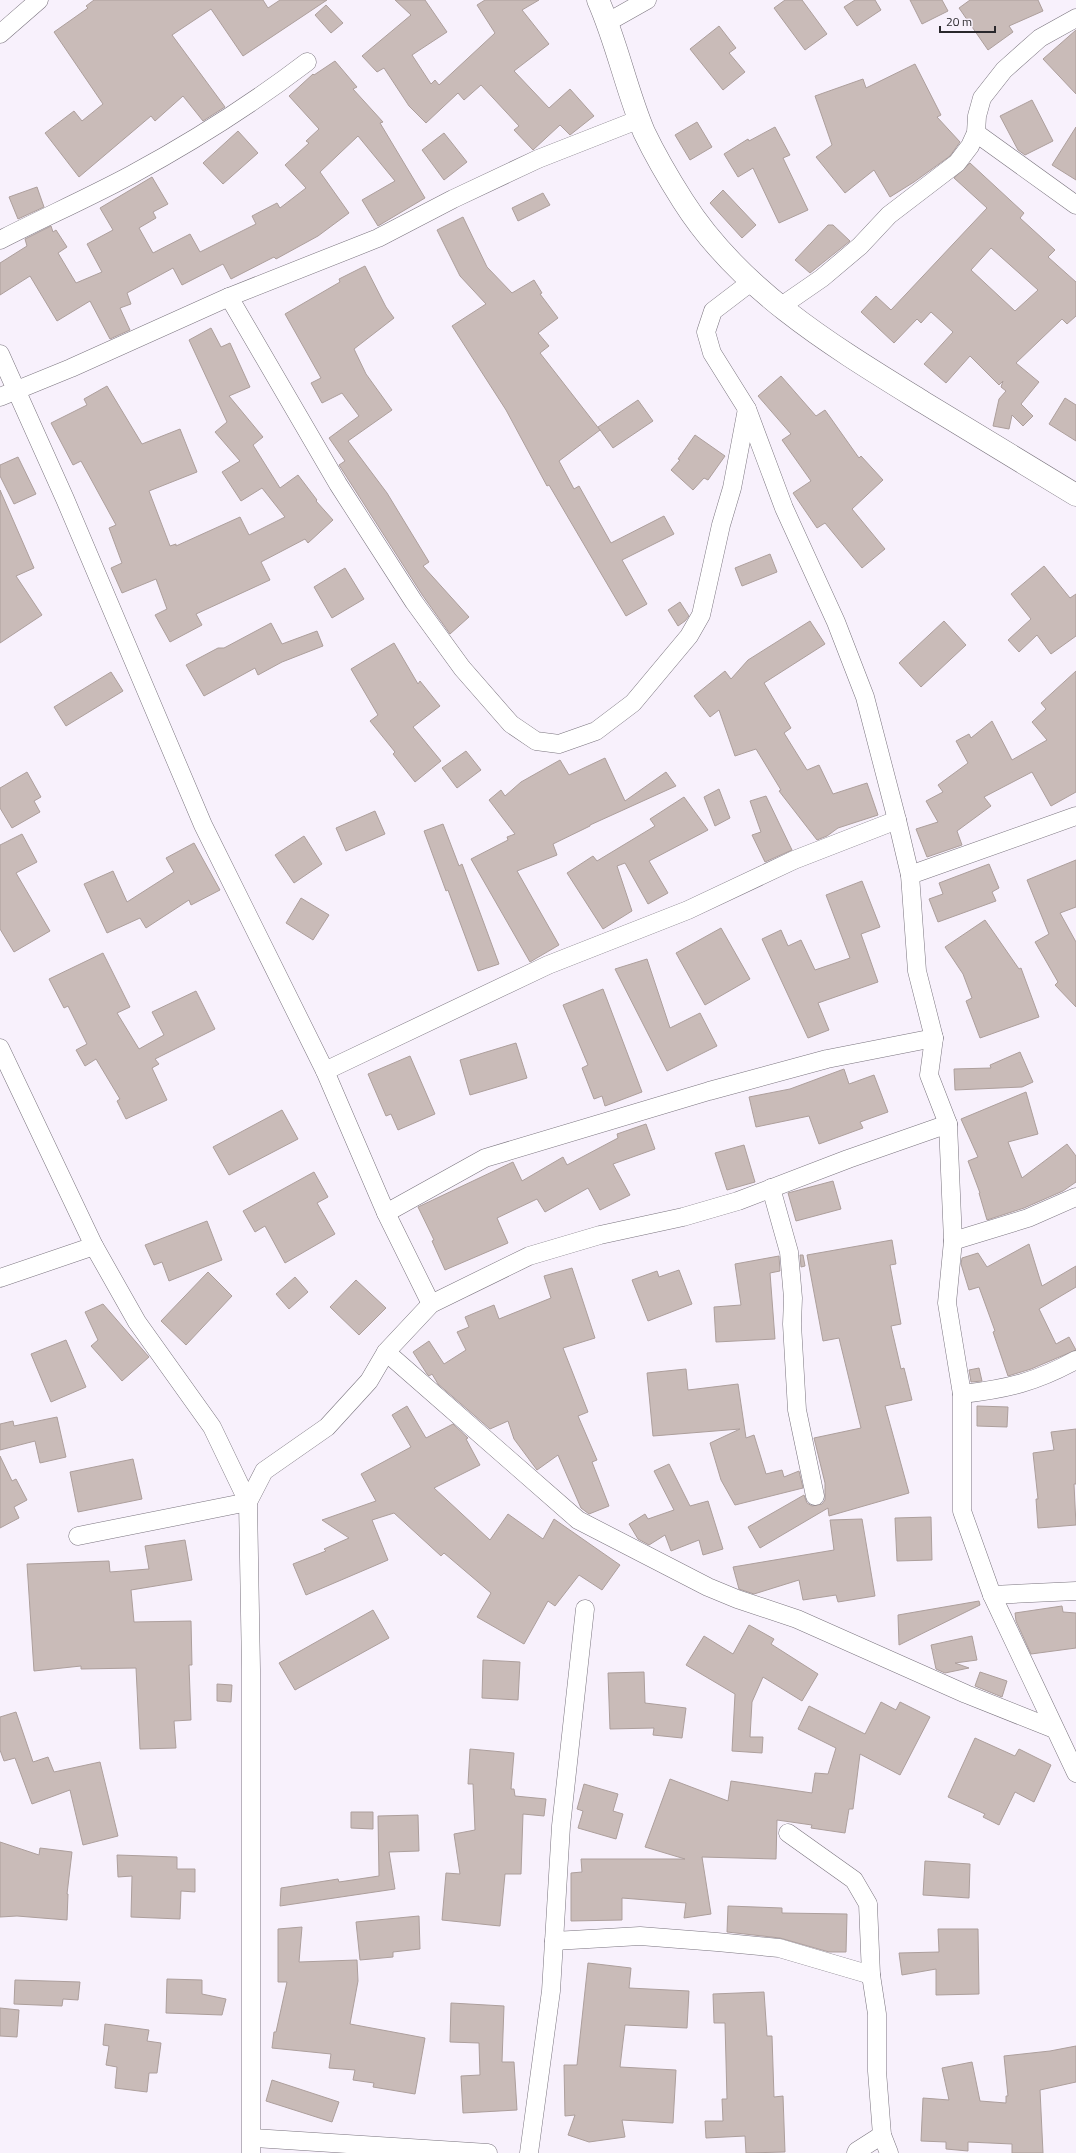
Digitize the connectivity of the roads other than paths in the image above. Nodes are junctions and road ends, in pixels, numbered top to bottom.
1 (39, 0) edge
2 (598, 0) edge
3 (647, 0) edge
4 (1076, 18) edge
5 (608, 22) junction
6 (0, 34) edge
7 (307, 62) dead end
8 (640, 119) junction
9 (976, 133) junction
10 (1076, 205) edge
11 (0, 240) edge
12 (751, 282) junction
13 (229, 297) junction
14 (780, 307) junction
15 (0, 354) edge
16 (18, 390) junction
17 (0, 397) edge
18 (747, 410) junction
19 (1076, 495) edge
20 (1076, 816) edge
21 (897, 820) junction
22 (910, 875) junction
23 (934, 1038) junction
24 (0, 1048) edge
25 (325, 1071) junction
26 (948, 1124) junction
27 (771, 1188) junction
28 (1076, 1197) edge
29 (386, 1213) junction
30 (953, 1241) junction
31 (94, 1246) junction
32 (0, 1278) edge
33 (431, 1304) junction
34 (386, 1352) junction
35 (1076, 1360) edge
36 (962, 1394) junction
37 (815, 1496) dead end
38 (248, 1502) junction
39 (78, 1536) dead end
40 (1076, 1591) edge
41 (992, 1595) junction
42 (585, 1609) dead end
43 (1054, 1729) junction
44 (1076, 1773) edge
45 (788, 1833) dead end
46 (554, 1941) junction
47 (871, 1975) junction
48 (882, 2135) junction
49 (252, 2146) edge
50 (488, 2153) edge
51 (529, 2153) edge
52 (856, 2153) edge
53 (889, 2153) edge

1 - 6 street
2 - 5 street
3 - 5 street
4 - 9 street
5 - 8 street
7 - 11 street
8 - 12 street
8 - 13 street
9 - 10 street
9 - 14 street
12 - 14 street
12 - 18 street
13 - 16 street
13 - 18 street
14 - 19 street
15 - 16 street
16 - 17 street
16 - 25 street
18 - 21 street
20 - 22 street
21 - 22 street
21 - 25 street
22 - 23 street
23 - 26 street
23 - 29 street
24 - 31 street
25 - 29 street
26 - 27 street
26 - 30 street
27 - 33 street
27 - 37 street
28 - 30 street
29 - 33 street
30 - 36 street
31 - 32 street
31 - 38 street
33 - 34 street
34 - 38 street
34 - 43 street
35 - 36 street
36 - 41 street
38 - 39 street
38 - 49 street
40 - 41 street
41 - 43 street
42 - 46 street
43 - 44 street
45 - 47 street
46 - 47 street
46 - 51 street
47 - 48 street
48 - 52 street
48 - 53 street
49 - 50 street

